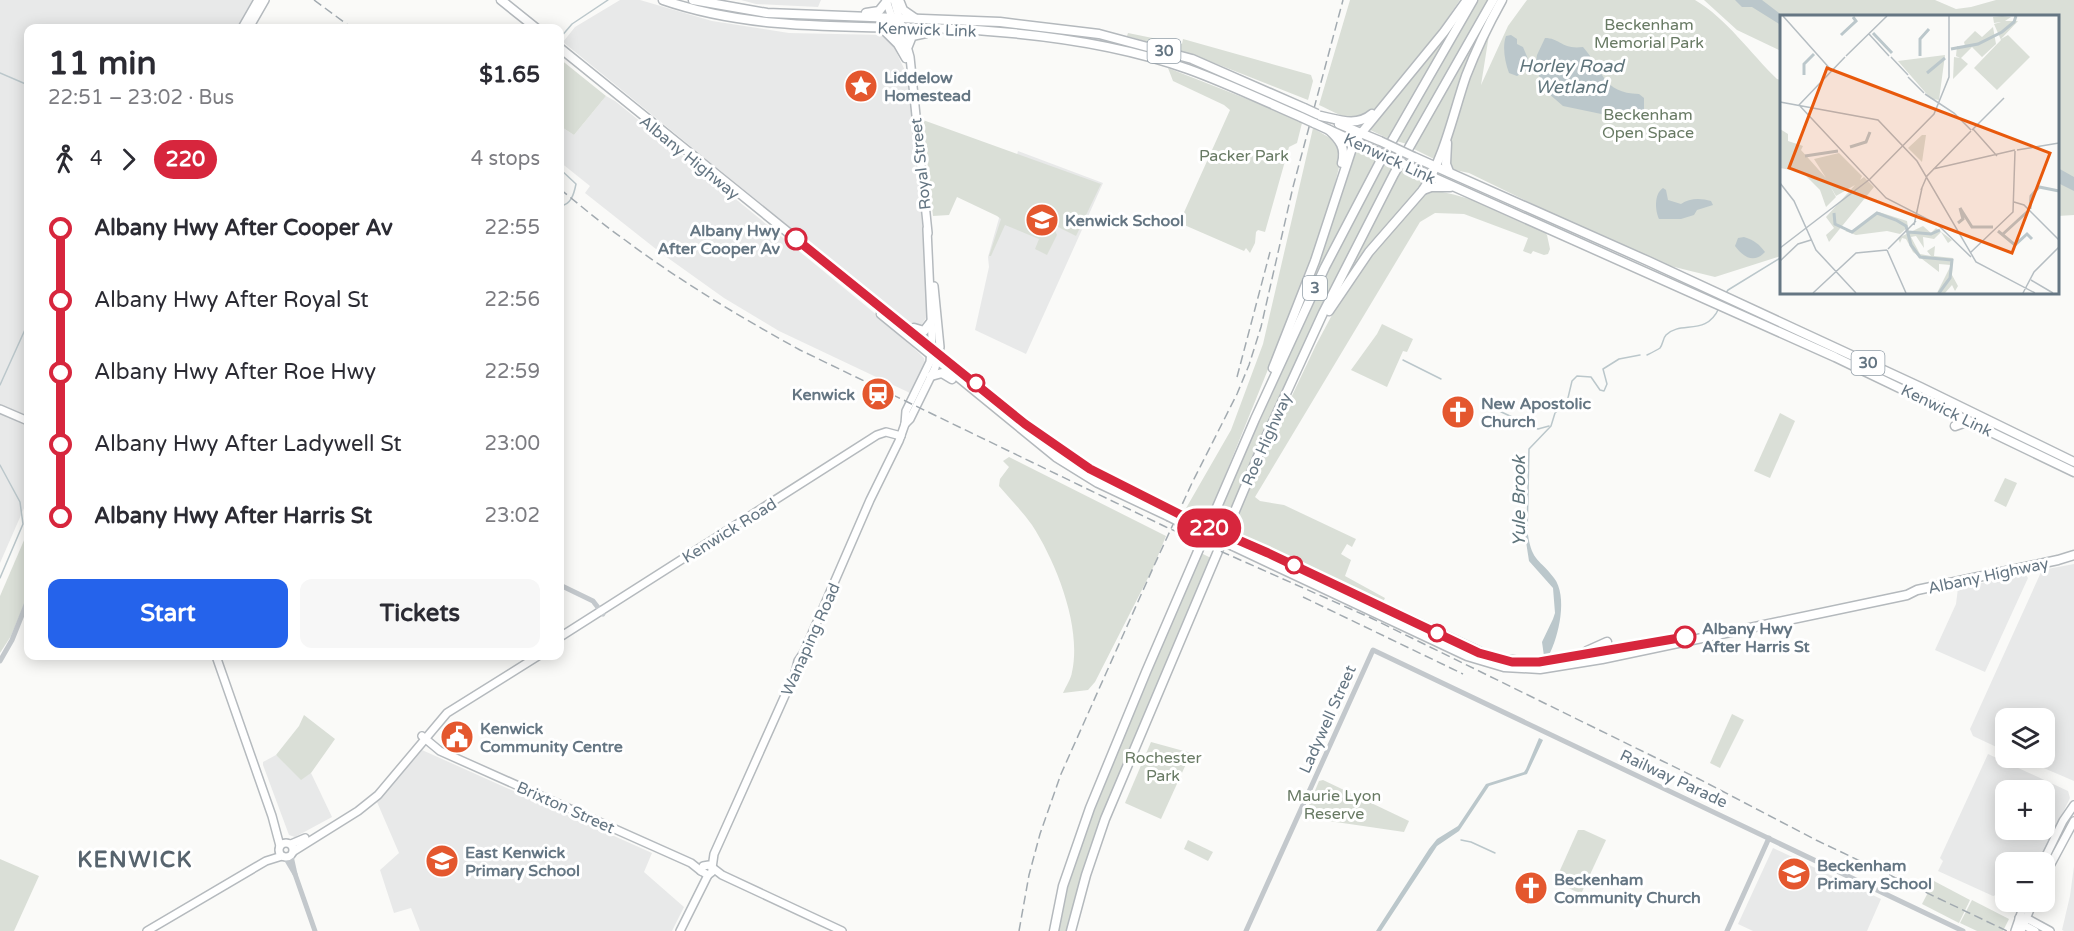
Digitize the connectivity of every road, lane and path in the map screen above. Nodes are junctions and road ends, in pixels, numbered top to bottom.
1 (258, 0) edge
2 (265, 0) edge
3 (495, 0) edge
4 (501, 0) edge
5 (663, 0) edge
6 (693, 0) edge
7 (889, 0) edge
8 (899, 0) edge
9 (1467, 0) edge
10 (1473, 0) edge
11 (1493, 0) edge
12 (1502, 0) edge
13 (827, 16) junction
14 (916, 20) junction
15 (898, 23) junction
16 (244, 24) edge
17 (251, 24) edge
18 (525, 24) edge
19 (531, 24) edge
20 (881, 27) junction
21 (959, 29) junction
22 (908, 46) junction
23 (564, 51) edge
24 (564, 56) edge
25 (907, 61) junction
26 (1392, 95) junction
27 (1319, 115) junction
28 (1329, 130) junction
29 (1360, 132) junction
30 (1446, 137) junction
31 (1354, 141) junction
32 (1436, 166) junction
33 (1449, 172) junction
34 (1431, 177) junction
35 (1453, 187) junction
36 (1423, 190) junction
37 (1334, 199) junction
38 (927, 229) junction
39 (1716, 298) junction
40 (1730, 305) junction
41 (883, 309) junction
42 (931, 322) junction
43 (1309, 345) junction
44 (935, 354) junction
45 (931, 376) junction
46 (925, 388) junction
47 (971, 388) junction
48 (915, 391) junction
49 (920, 399) junction
50 (0, 409) edge
51 (24, 419) edge
52 (1255, 419) junction
53 (1970, 421) junction
54 (905, 424) junction
55 (1955, 426) dead end
56 (900, 438) junction
57 (2074, 462) edge
58 (2074, 471) edge
59 (1169, 513) junction
60 (1235, 543) junction
61 (2074, 557) edge
62 (564, 587) edge
63 (1917, 590) junction
64 (24, 610) edge
65 (602, 613) junction
66 (564, 637) edge
67 (1607, 642) dead end
68 (1373, 650) joint
69 (1561, 659) junction
70 (217, 660) edge
71 (525, 660) edge
72 (532, 660) edge
73 (0, 661) edge
74 (422, 740) junction
75 (2074, 805) edge
76 (2074, 821) edge
77 (1769, 838) junction
78 (286, 850) junction
79 (2048, 852) edge
80 (2055, 856) edge
81 (707, 870) junction
82 (2021, 923) edge
83 (147, 931) edge
84 (315, 931) edge
85 (680, 931) edge
86 (842, 931) edge
87 (1054, 931) edge
88 (1071, 931) edge
89 (1245, 931) edge
90 (1727, 931) edge
91 (1963, 931) edge
92 (2015, 931) edge
93 (2035, 931) edge
94 (2050, 931) edge

1 - 16 main road
2 - 17 main road
3 - 18 highway
4 - 19 highway
5 - 20 highway, Kenwick Link / 30
6 - 13 highway, Kenwick Link / 30
7 - 13 highway
7 - 15 main road, Royal Street
8 - 14 highway
9 - 26 highway
10 - 52 highway, Roe Highway / 3
11 - 43 highway, Roe Highway / 3
12 - 30 highway
13 - 15 highway, Kenwick Link / 30
14 - 15 highway, Kenwick Link / 30
14 - 27 highway, Kenwick Link / 30, bridge
15 - 20 highway, Kenwick Link / 30
15 - 21 highway, Kenwick Link / 30
15 - 22 main road, Royal Street
15 - 25 main road, Royal Street
20 - 25 highway
21 - 22 highway
21 - 28 highway, Kenwick Link / 30, bridge
22 - 25 main road, Royal Street
23 - 41 highway, Albany Highway
24 - 44 highway, Albany Highway
25 - 38 main road, Royal Street
26 - 27 highway
26 - 29 highway
27 - 29 highway, Kenwick Link / 30
28 - 31 highway, Kenwick Link / 30
28 - 37 highway
29 - 31 highway
29 - 32 highway, Kenwick Link / 30, bridge
30 - 32 highway
30 - 33 highway
31 - 34 highway, Kenwick Link / 30, bridge
31 - 37 highway
32 - 33 highway, Kenwick Link / 30
32 - 34 highway
33 - 39 highway, Kenwick Link / 30
34 - 35 highway, Kenwick Link / 30
34 - 36 highway
35 - 36 highway
35 - 39 highway, Kenwick Link / 30
36 - 43 highway
37 - 52 highway
38 - 42 main road, Royal Street
38 - 44 main road, Royal Street
39 - 40 highway, Kenwick Link / 30
40 - 53 highway, Kenwick Link / 30
40 - 57 highway, Kenwick Link / 30
41 - 42 highway
41 - 44 highway, Albany Highway
42 - 44 main road, Royal Street
43 - 88 highway, Roe Highway / 3
44 - 45 main road, Wanaping Road
44 - 47 highway, Albany Highway
44 - 48 main road, Wanaping Road
44 - 59 highway, Albany Highway
45 - 46 main road, Wanaping Road
45 - 47 highway
46 - 48 main road
46 - 49 main road, Wanaping Road
47 - 59 highway, Albany Highway
48 - 49 main road
48 - 54 main road, Wanaping Road
49 - 54 main road, Wanaping Road
50 - 51 main road
52 - 87 highway, Roe Highway / 3
53 - 55 highway
53 - 58 highway, Kenwick Link / 30
54 - 56 main road, Wanaping Road
56 - 65 main road, Kenwick Road
56 - 81 main road, Wanaping Road
59 - 60 highway, Albany Highway, bridge
60 - 63 highway, Albany Highway
60 - 69 highway, Albany Highway
61 - 63 highway, Albany Highway
62 - 65 street
63 - 69 highway, Albany Highway
64 - 73 street
65 - 66 main road, Kenwick Road
67 - 69 highway
68 - 77 street, Railway Parade
68 - 89 street, Ladywell Street
70 - 78 main road
71 - 74 main road
72 - 74 main road
74 - 78 main road
74 - 81 main road, Brixton Street
75 - 79 main road
76 - 80 main road
77 - 90 street
77 - 91 street, Railway Parade
78 - 83 main road
78 - 84 street
81 - 85 main road, Wanaping Road
81 - 86 main road, Brixton Street
82 - 92 main road
82 - 93 main road
82 - 94 main road

